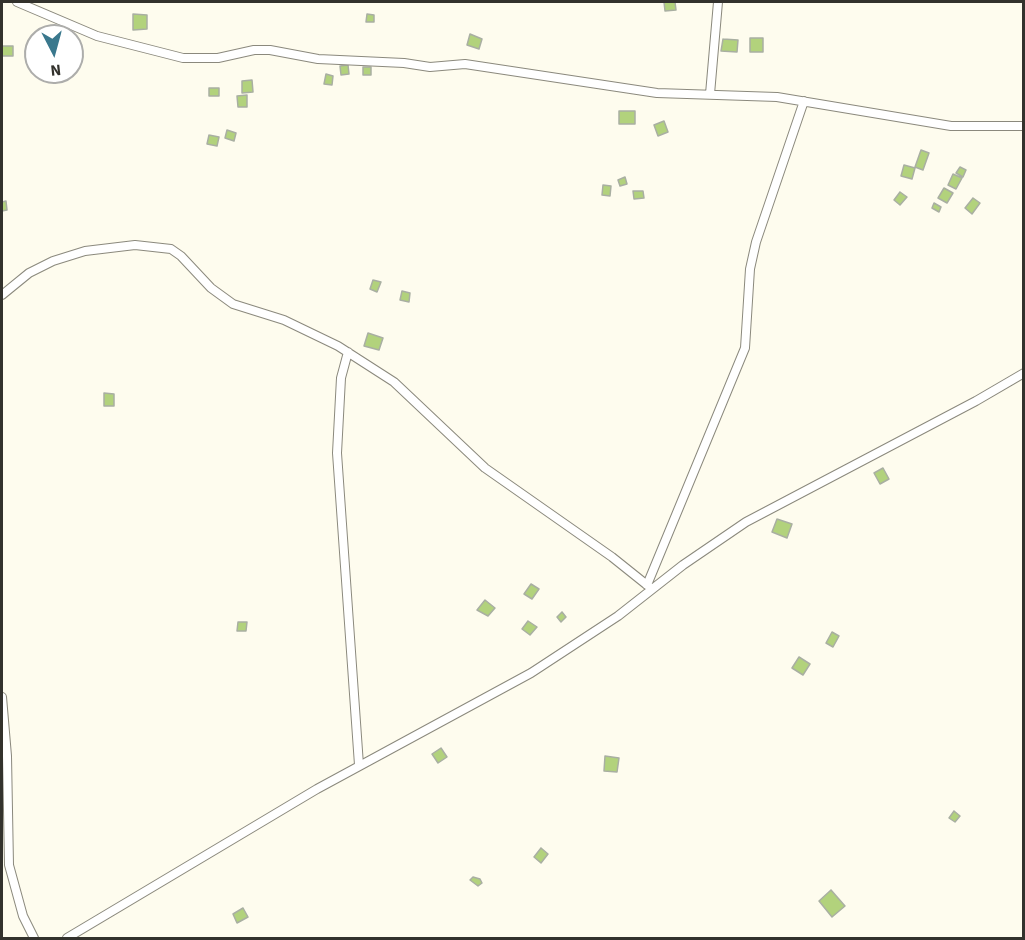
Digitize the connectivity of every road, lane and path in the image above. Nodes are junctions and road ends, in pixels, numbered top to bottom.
1 (17, 2) edge
2 (718, 2) edge
3 (711, 94) junction
4 (804, 101) junction
5 (1023, 126) edge
6 (2, 295) edge
7 (348, 352) junction
8 (1023, 374) edge
9 (650, 587) junction
10 (2, 697) edge
11 (359, 765) junction
12 (34, 939) edge
13 (67, 939) edge

1 - 3 street
2 - 3 street
3 - 4 street
4 - 5 street
4 - 9 street
6 - 7 street
7 - 9 street
7 - 11 street
8 - 9 street
9 - 11 street
10 - 12 street
11 - 13 street

